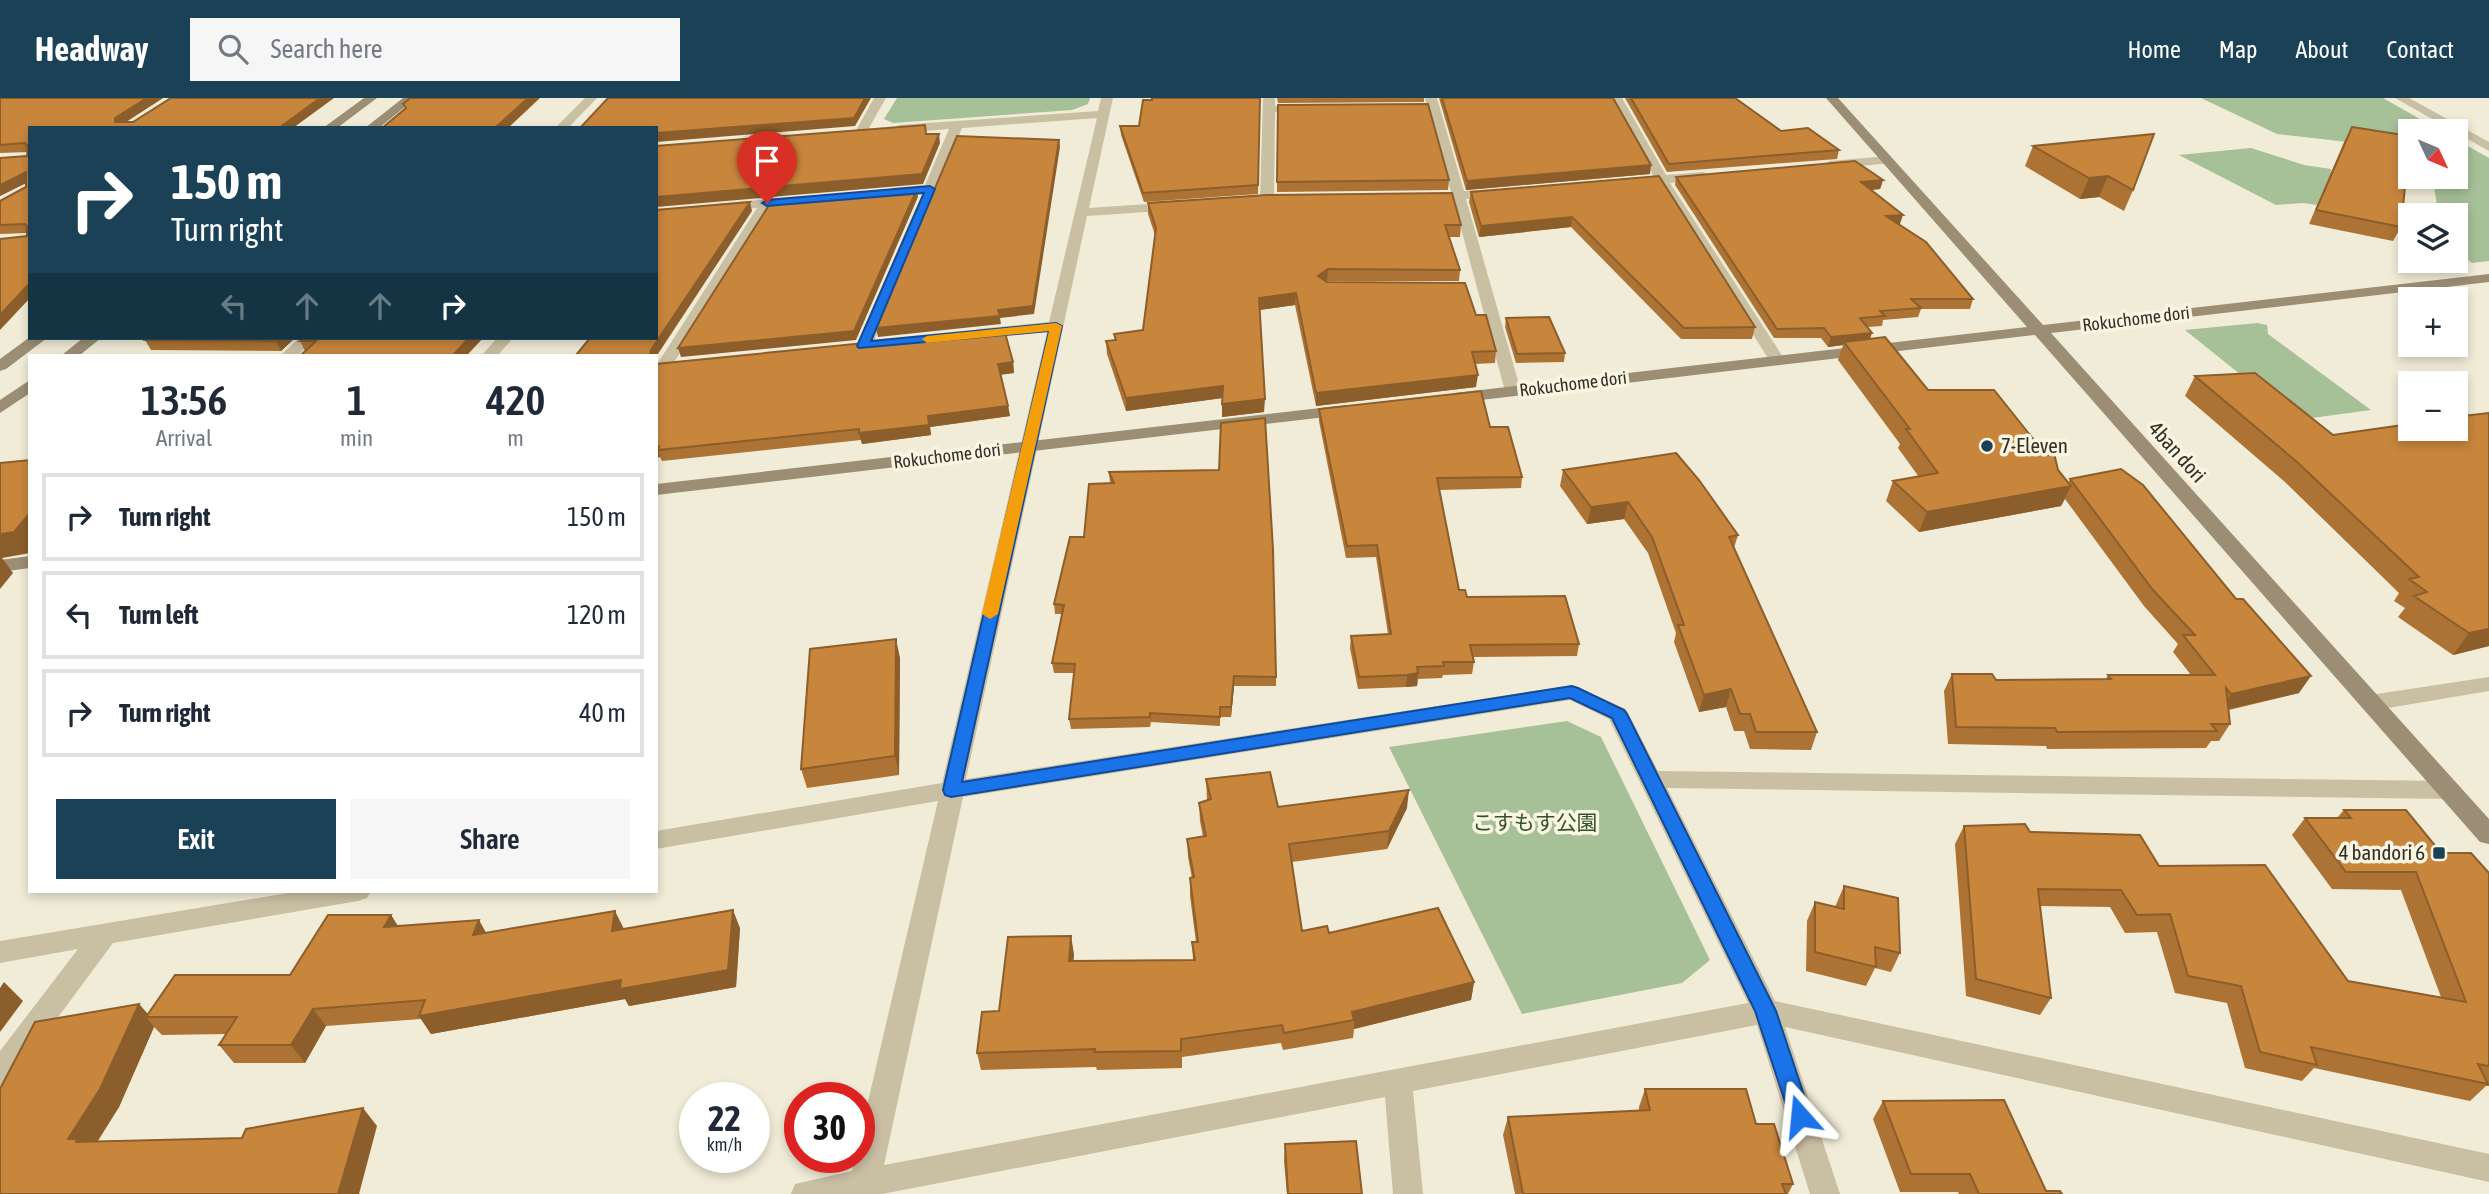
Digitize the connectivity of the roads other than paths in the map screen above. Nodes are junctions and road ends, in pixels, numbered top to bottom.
1 (371, 98) edge
2 (410, 98) edge
3 (880, 98) edge
4 (1107, 98) edge
5 (1616, 98) edge
6 (1832, 98) edge
7 (2401, 98) edge
8 (593, 99) edge
9 (1269, 104) edge
10 (1429, 105) edge
11 (1324, 109) edge
12 (1103, 114) junction
13 (957, 125) junction
14 (333, 126) edge
15 (374, 126) edge
16 (563, 126) edge
17 (889, 130) edge
18 (875, 131) edge
19 (2489, 147) edge
20 (1887, 160) junction
21 (1821, 166) edge
22 (1715, 175) edge
23 (1662, 180) junction
24 (1621, 183) edge
25 (930, 189) junction
26 (1513, 192) edge
27 (876, 194) edge
28 (1404, 197) edge
29 (1459, 197) junction
30 (1268, 199) edge
31 (808, 200) edge
32 (767, 203) junction
33 (1187, 205) edge
34 (712, 208) edge
35 (1080, 214) junction
36 (2487, 280) edge
37 (1056, 326) junction
38 (2038, 330) junction
39 (960, 336) edge
40 (36, 340) edge
41 (90, 340) edge
42 (306, 340) edge
43 (503, 340) edge
44 (864, 346) edge
45 (71, 354) edge
46 (290, 354) edge
47 (491, 354) edge
48 (1777, 360) junction
49 (691, 363) edge
50 (0, 366) edge
51 (660, 366) edge
52 (28, 387) edge
53 (1513, 391) junction
54 (1444, 399) edge
55 (0, 408) edge
56 (1360, 408) edge
57 (1027, 447) junction
58 (658, 490) edge
59 (28, 562) edge
60 (0, 566) edge
61 (2489, 684) edge
62 (2370, 703) junction
63 (1650, 779) junction
64 (951, 790) junction
65 (2448, 790) junction
66 (2489, 835) edge
67 (658, 840) edge
68 (346, 893) edge
69 (105, 934) junction
70 (0, 952) edge
71 (1766, 1011) junction
72 (0, 1073) edge
73 (1398, 1081) junction
74 (2489, 1168) edge
75 (863, 1189) edge
76 (806, 1194) edge
77 (1408, 1194) edge
78 (1825, 1194) edge

1 - 14 street
2 - 15 street
3 - 18 street
4 - 12 street
5 - 23 street
6 - 20 street, 4ban dori
7 - 19 street
8 - 16 street
9 - 11 street
9 - 30 street
10 - 29 street
12 - 13 street
12 - 35 street
13 - 17 street
13 - 25 street
20 - 21 street
20 - 38 street, 4ban dori
22 - 23 street
23 - 24 street
23 - 48 street
25 - 27 street
25 - 44 street
26 - 29 street
28 - 29 street
29 - 53 street
31 - 32 street
32 - 34 street
32 - 51 street
33 - 35 street
35 - 37 street
36 - 38 street, Rokuchome dori
37 - 39 street
37 - 57 street
38 - 48 street, Rokuchome dori
38 - 62 street, 4ban dori
40 - 50 street
41 - 45 street
42 - 46 street
43 - 47 street
48 - 53 street, Rokuchome dori
49 - 51 street
52 - 55 street
53 - 54 street, Rokuchome dori
56 - 57 street, Rokuchome dori
57 - 58 street, Rokuchome dori
57 - 64 street
59 - 60 street
61 - 62 street
62 - 65 street, 4ban dori
63 - 64 street
63 - 65 street
63 - 71 street
64 - 67 street
64 - 75 street
65 - 66 street, 4ban dori
68 - 69 street
69 - 70 street
69 - 72 street
71 - 73 street
71 - 74 street
71 - 78 street
73 - 75 street
73 - 77 street
75 - 76 street

